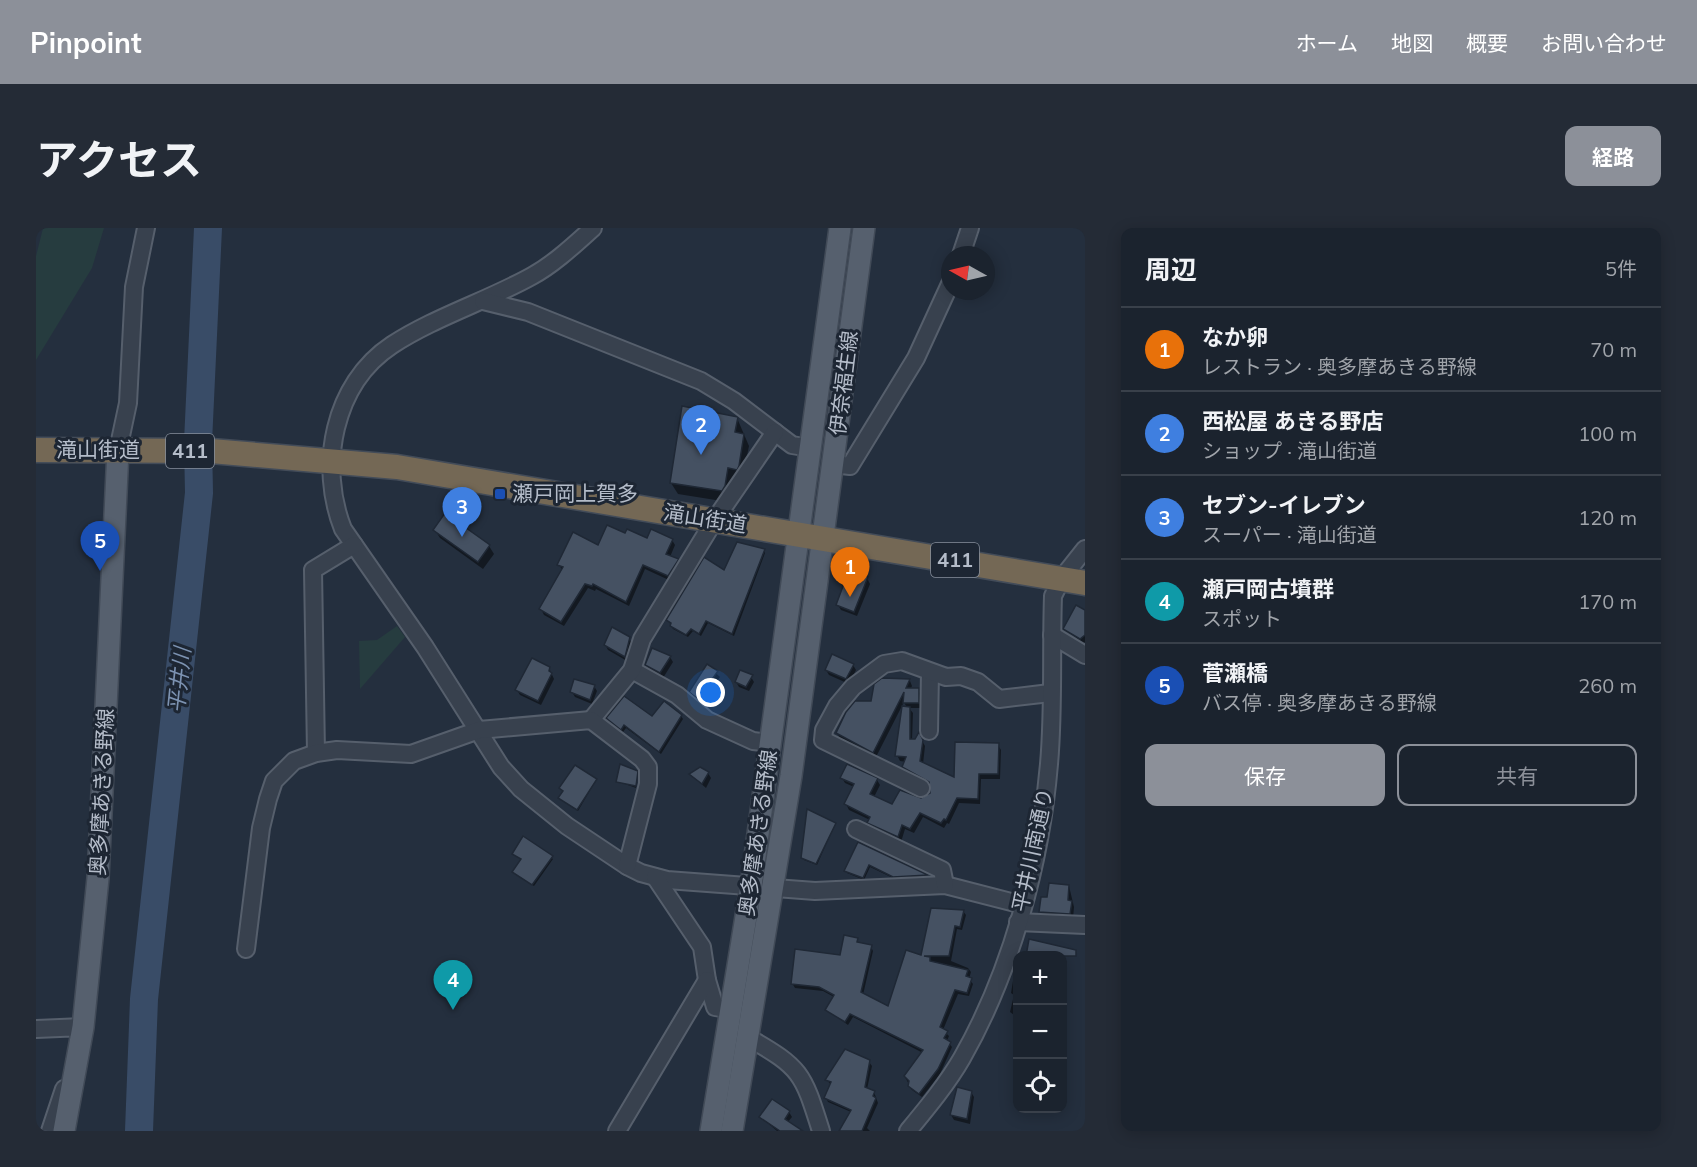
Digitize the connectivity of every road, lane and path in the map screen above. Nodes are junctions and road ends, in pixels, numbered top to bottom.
1 (146, 228) edge
2 (593, 228) edge
3 (840, 228) edge
4 (864, 228) edge
5 (970, 228) edge
6 (964, 246) edge
7 (943, 300) edge
8 (483, 301) junction
9 (775, 432) junction
10 (810, 448) junction
11 (36, 450) edge
12 (128, 450) junction
13 (331, 459) junction
14 (833, 464) junction
15 (714, 521) junction
16 (799, 533) junction
17 (824, 538) junction
18 (354, 545) junction
19 (1085, 549) edge
20 (1073, 581) edge
21 (1052, 635) junction
22 (1085, 655) edge
23 (632, 670) junction
24 (930, 672) junction
25 (1050, 693) junction
26 (591, 720) junction
27 (479, 730) junction
28 (929, 731) dead end
29 (771, 743) junction
30 (316, 753) junction
31 (921, 788) dead end
32 (856, 829) dead end
33 (627, 866) junction
34 (655, 877) junction
35 (945, 885) junction
36 (751, 886) junction
37 (774, 887) junction
38 (1023, 905) junction
39 (1017, 922) junction
40 (1085, 925) edge
41 (246, 949) dead end
42 (707, 980) junction
43 (733, 1010) junction
44 (83, 1026) junction
45 (36, 1029) edge
46 (749, 1038) junction
47 (50, 1131) edge
48 (64, 1131) edge
49 (617, 1131) edge
50 (711, 1131) edge
51 (732, 1131) edge
52 (821, 1131) edge
53 (908, 1131) edge

1 - 12 street
2 - 8 street
3 - 10 main road, 伊奈福生線
4 - 14 main road, 伊奈福生線
5 - 6 street
7 - 14 street
8 - 9 street
8 - 13 street
9 - 10 street
9 - 15 street
10 - 16 main road, 伊奈福生線
11 - 12 highway, 滝山街道 / 411
12 - 13 highway, 滝山街道 / 411
12 - 44 main road, 奥多摩あきる野線
13 - 15 highway, 滝山街道 / 411
13 - 18 street
14 - 17 main road, 伊奈福生線
15 - 16 highway, 滝山街道 / 411
15 - 23 street
16 - 17 highway, 滝山街道 / 411
16 - 29 main road, 奥多摩あきる野線
17 - 20 highway, 滝山街道 / 411
17 - 37 main road, 奥多摩あきる野線
18 - 27 street
18 - 30 street
19 - 20 street, 平井川南通り
20 - 21 street, 平井川南通り
21 - 22 street
21 - 25 street, 平井川南通り
23 - 26 street
23 - 29 street
24 - 25 street
24 - 28 street
24 - 31 street
25 - 38 street, 平井川南通り
26 - 27 street
26 - 33 street
27 - 30 street
27 - 33 street
29 - 36 main road, 奥多摩あきる野線
30 - 41 street
32 - 35 street
33 - 34 street
34 - 36 street
34 - 42 street
35 - 37 street
35 - 38 street
36 - 37 street
36 - 43 main road, 奥多摩あきる野線
37 - 46 main road, 奥多摩あきる野線
38 - 39 street, 平井川南通り
39 - 40 street
39 - 53 street, 平井川南通り
42 - 43 street
42 - 49 street
43 - 50 main road, 奥多摩あきる野線
44 - 45 street
44 - 47 street
44 - 48 main road, 奥多摩あきる野線
46 - 51 main road, 奥多摩あきる野線
46 - 52 street

